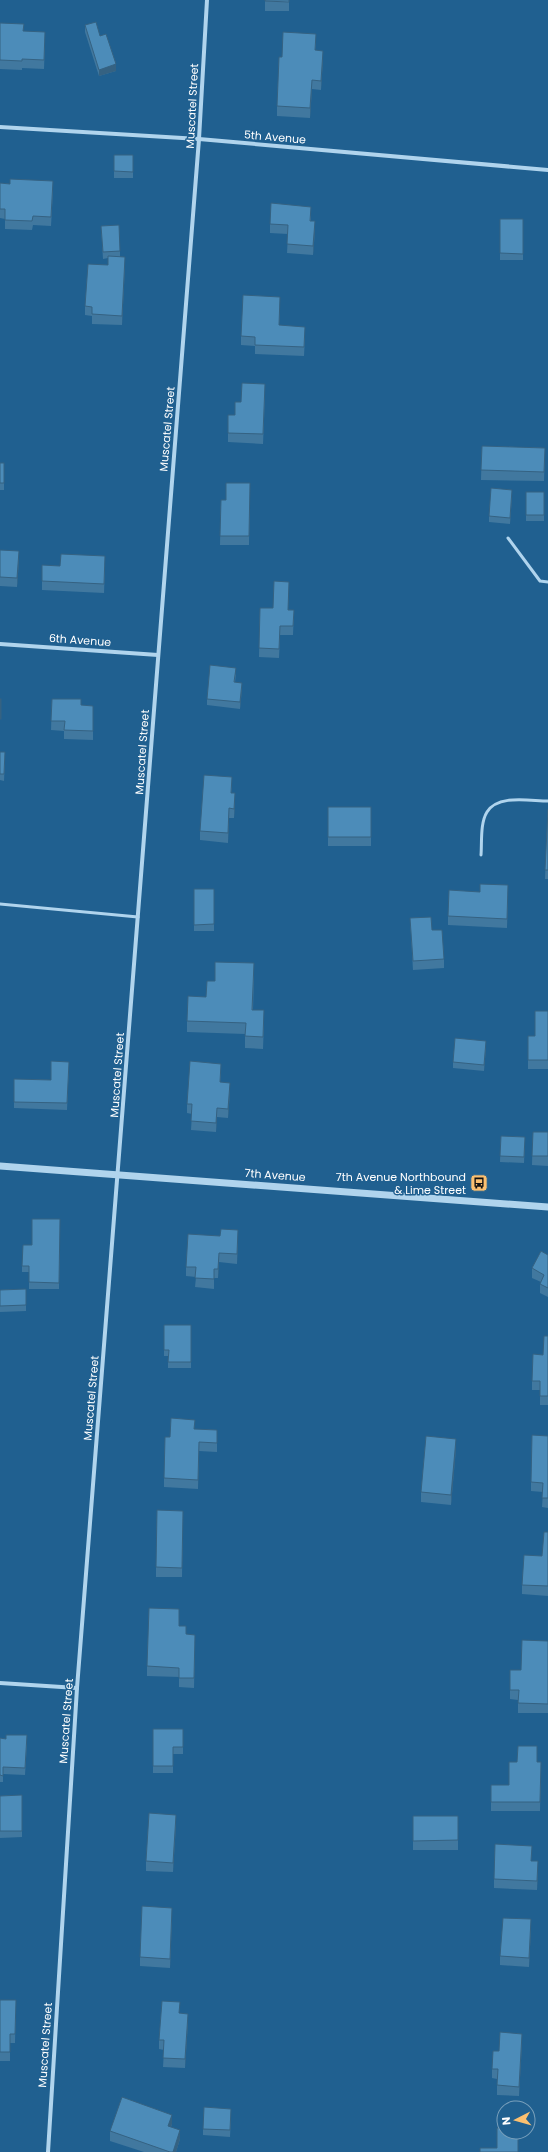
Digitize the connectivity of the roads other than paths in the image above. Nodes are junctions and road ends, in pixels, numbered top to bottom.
1 (206, 0) edge
2 (0, 127) edge
3 (199, 139) junction
4 (548, 170) edge
5 (508, 538) dead end
6 (548, 582) edge
7 (0, 644) edge
8 (158, 655) junction
9 (548, 801) edge
10 (481, 855) dead end
11 (0, 904) edge
12 (138, 917) junction
13 (0, 1166) edge
14 (118, 1175) junction
15 (548, 1207) edge
16 (0, 1682) edge
17 (77, 1688) junction
18 (48, 2152) edge

1 - 3 street, Muscatel Street
2 - 3 street, 5th Avenue
3 - 4 street, 5th Avenue
3 - 8 street, Muscatel Street
5 - 6 lane
7 - 8 street, 6th Avenue
8 - 12 street, Muscatel Street
9 - 10 lane
11 - 12 lane
12 - 14 street, Muscatel Street
13 - 14 street, 7th Avenue
14 - 15 street, 7th Avenue
14 - 17 street, Muscatel Street
16 - 17 street
17 - 18 street, Muscatel Street

